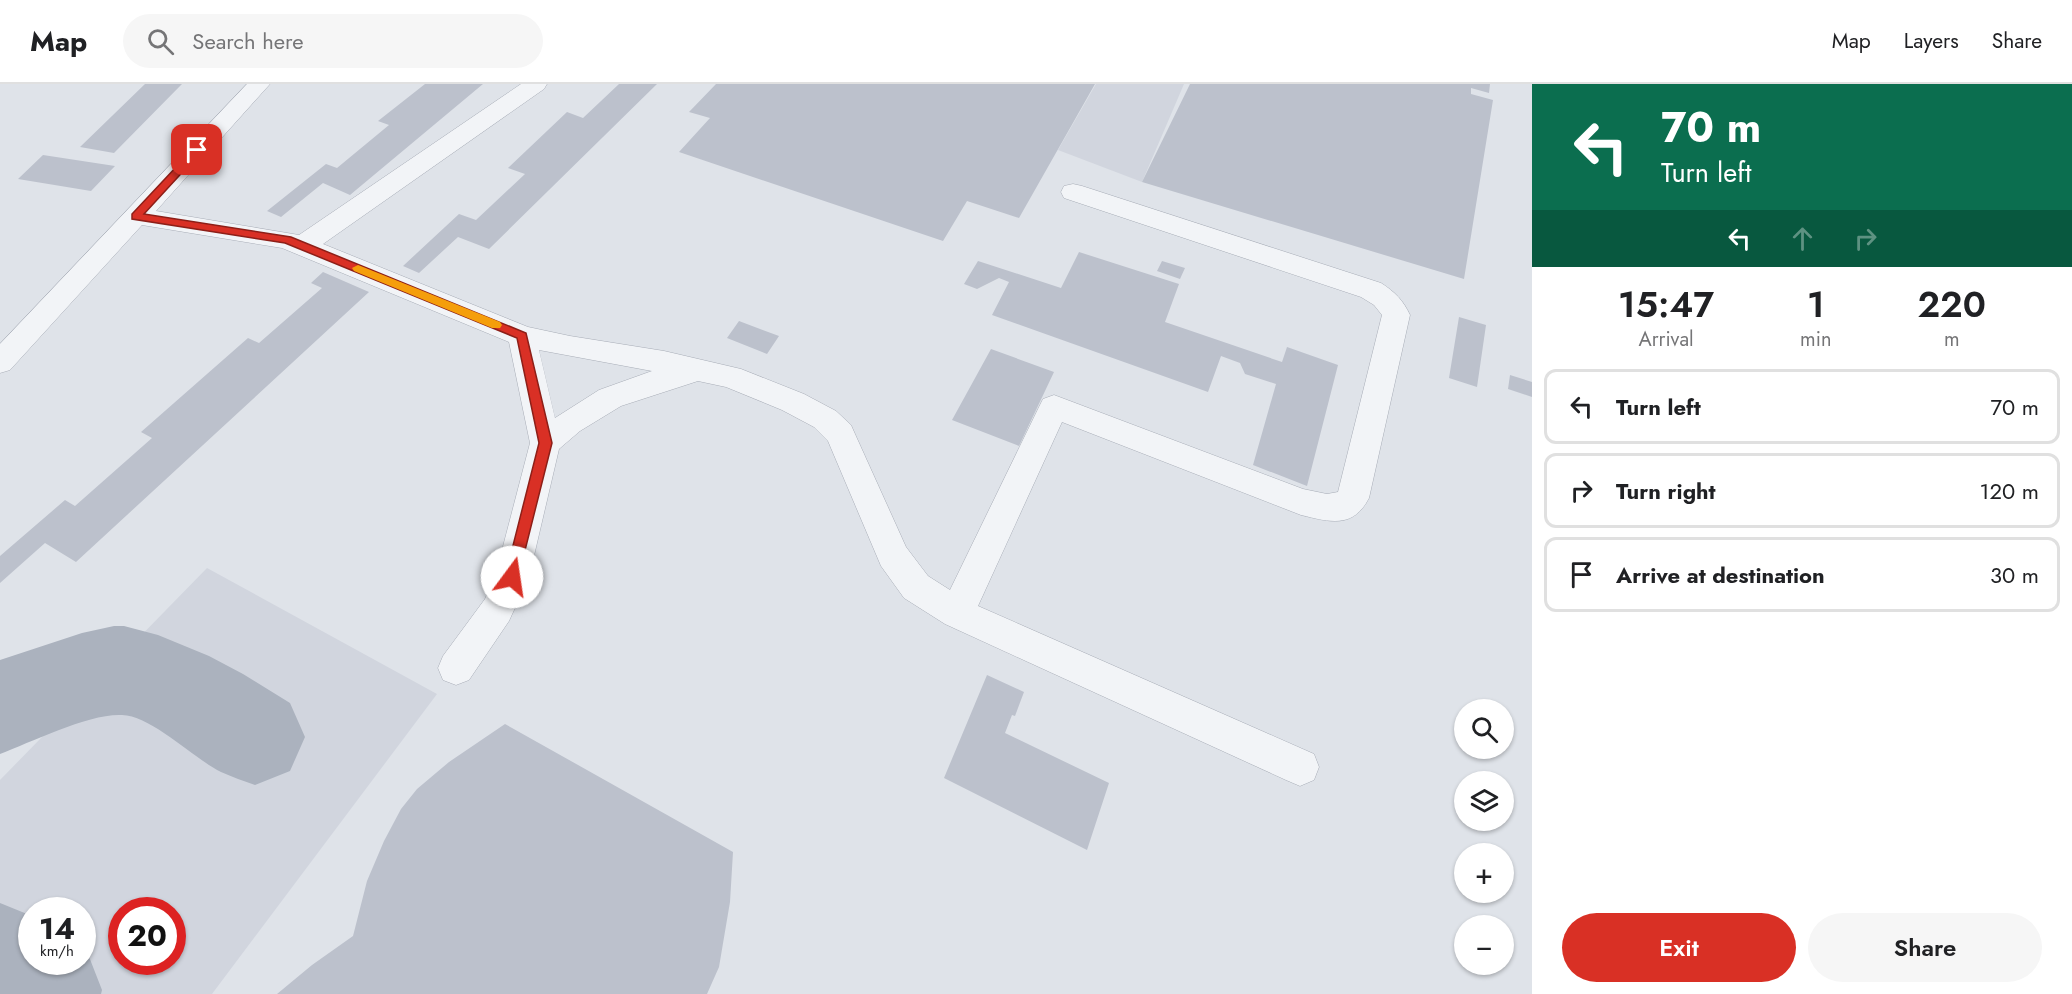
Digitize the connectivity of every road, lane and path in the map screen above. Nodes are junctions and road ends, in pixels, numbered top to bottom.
1 (258, 84) edge
2 (536, 84) edge
3 (1072, 192) dead end
4 (136, 216) junction
5 (302, 246) junction
6 (522, 336) junction
7 (0, 362) edge
8 (698, 370) junction
9 (545, 443) junction
10 (957, 613) junction
11 (456, 668) dead end
12 (1300, 767) dead end

1 - 4 lane
2 - 5 lane
3 - 10 lane
4 - 5 lane
4 - 7 lane
5 - 6 lane
6 - 8 lane
6 - 9 lane
8 - 9 lane
8 - 10 lane
9 - 11 lane
10 - 12 lane

